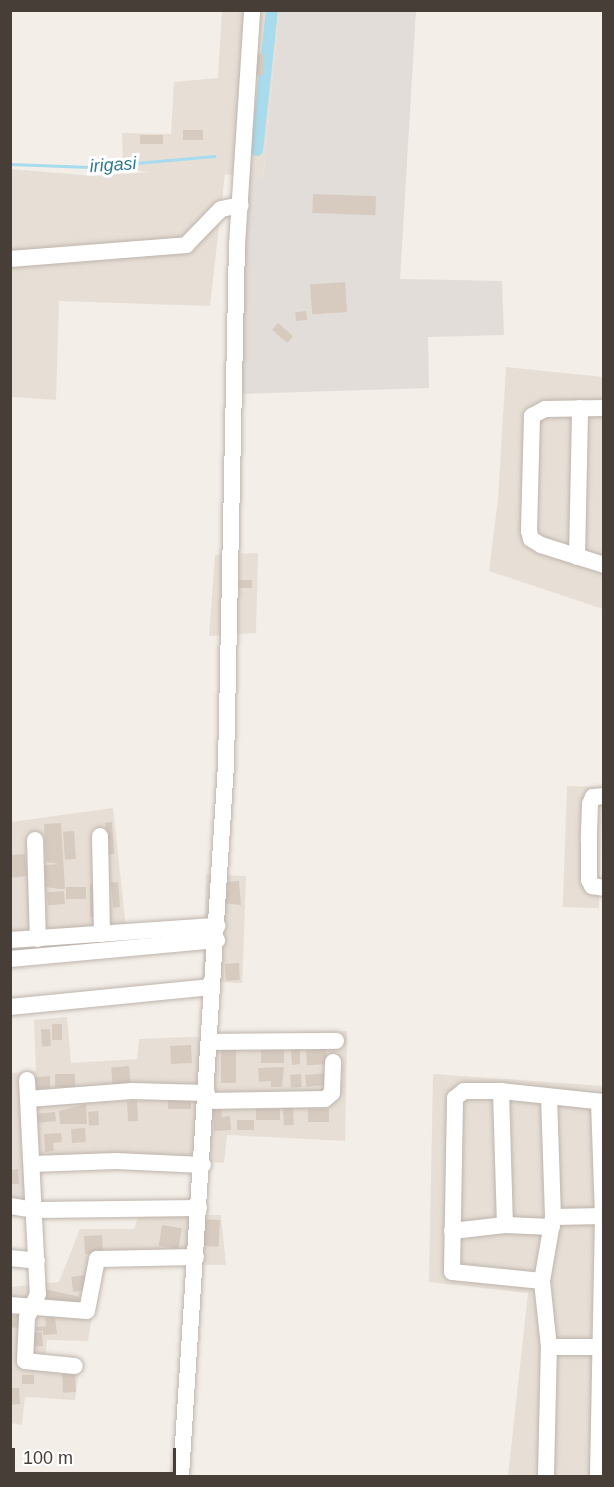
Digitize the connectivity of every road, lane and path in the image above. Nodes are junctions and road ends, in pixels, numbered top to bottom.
1 (252, 10) edge
2 (241, 205) junction
3 (10, 259) edge
4 (580, 408) junction
5 (603, 408) edge
6 (577, 557) junction
7 (603, 565) edge
8 (603, 796) edge
9 (100, 836) dead end
10 (35, 840) dead end
11 (596, 841) edge
12 (603, 888) edge
13 (217, 933) junction
14 (102, 934) junction
15 (38, 939) junction
16 (10, 940) edge
17 (10, 958) edge
18 (211, 987) junction
19 (10, 1007) edge
20 (209, 1041) junction
21 (336, 1041) dead end
22 (333, 1062) dead end
23 (27, 1080) dead end
24 (501, 1091) junction
25 (206, 1097) junction
26 (549, 1098) junction
27 (28, 1099) junction
28 (601, 1102) edge
29 (33, 1164) junction
30 (203, 1165) junction
31 (10, 1206) edge
32 (200, 1208) junction
33 (36, 1210) junction
34 (603, 1216) edge
35 (552, 1222) junction
36 (505, 1225) junction
37 (452, 1231) junction
38 (196, 1257) junction
39 (10, 1258) edge
40 (37, 1261) junction
41 (543, 1281) junction
42 (10, 1305) edge
43 (32, 1308) junction
44 (549, 1347) junction
45 (602, 1347) edge
46 (18, 1361) edge
47 (75, 1366) dead end
48 (181, 1476) edge
49 (546, 1476) edge
50 (598, 1476) edge

1 - 2 street
2 - 3 street
2 - 13 street
4 - 5 street
4 - 6 street
4 - 6 street
6 - 7 street
8 - 11 street
9 - 14 street
10 - 15 street
11 - 12 street
13 - 14 street
13 - 17 street
13 - 18 street
14 - 15 street
15 - 16 street
18 - 19 street
18 - 20 street
20 - 21 street
20 - 25 street
22 - 25 street
23 - 27 street
24 - 26 street
24 - 36 street
24 - 37 street
25 - 27 street
25 - 30 street
26 - 28 street
26 - 35 street
27 - 29 street
28 - 34 street
29 - 30 street
29 - 33 street
30 - 32 street
31 - 33 street
32 - 33 street
32 - 38 street
33 - 40 street
34 - 35 street
34 - 45 street
35 - 36 street
35 - 41 street
36 - 37 street
37 - 41 street
38 - 43 street
38 - 48 street
39 - 40 street
40 - 43 street
41 - 44 street
42 - 43 street
43 - 46 street
44 - 45 street
44 - 49 street
45 - 50 street
46 - 47 street

